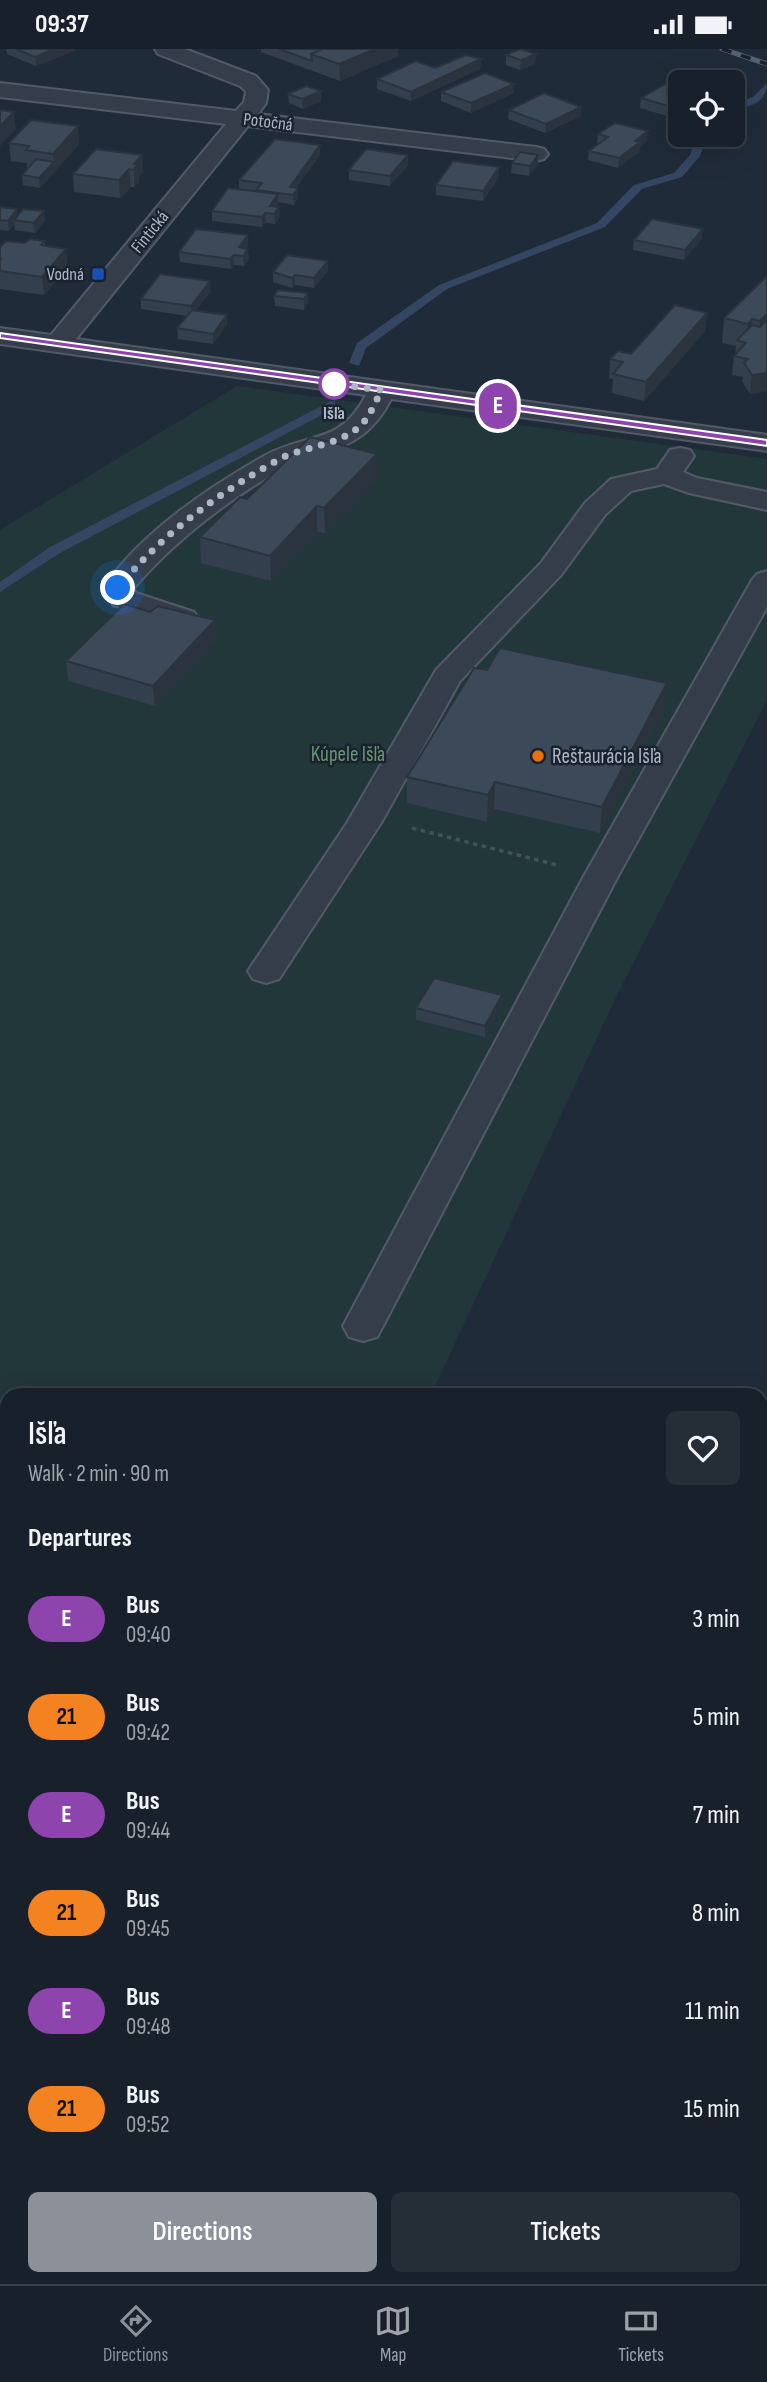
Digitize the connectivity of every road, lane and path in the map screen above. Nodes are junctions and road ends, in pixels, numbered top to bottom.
1 (166, 49) edge
2 (0, 90) edge
3 (241, 119) junction
4 (536, 154) edge
5 (0, 336) edge
6 (58, 344) junction
7 (382, 390) junction
8 (693, 433) junction
9 (767, 443) edge
10 (667, 475) junction
11 (767, 501) edge
12 (767, 580) edge
13 (183, 618) edge
14 (368, 817) junction
15 (601, 876) junction
16 (266, 971) dead end
17 (363, 1327) dead end

1 - 3 street
2 - 3 street, Potočná
3 - 4 street, Potočná
3 - 6 street, Fintická
5 - 6 street
6 - 7 street
7 - 8 street
7 - 13 street
8 - 9 street
8 - 10 street
10 - 11 street
10 - 14 street
12 - 15 street
14 - 15 path
14 - 16 street
15 - 17 street

